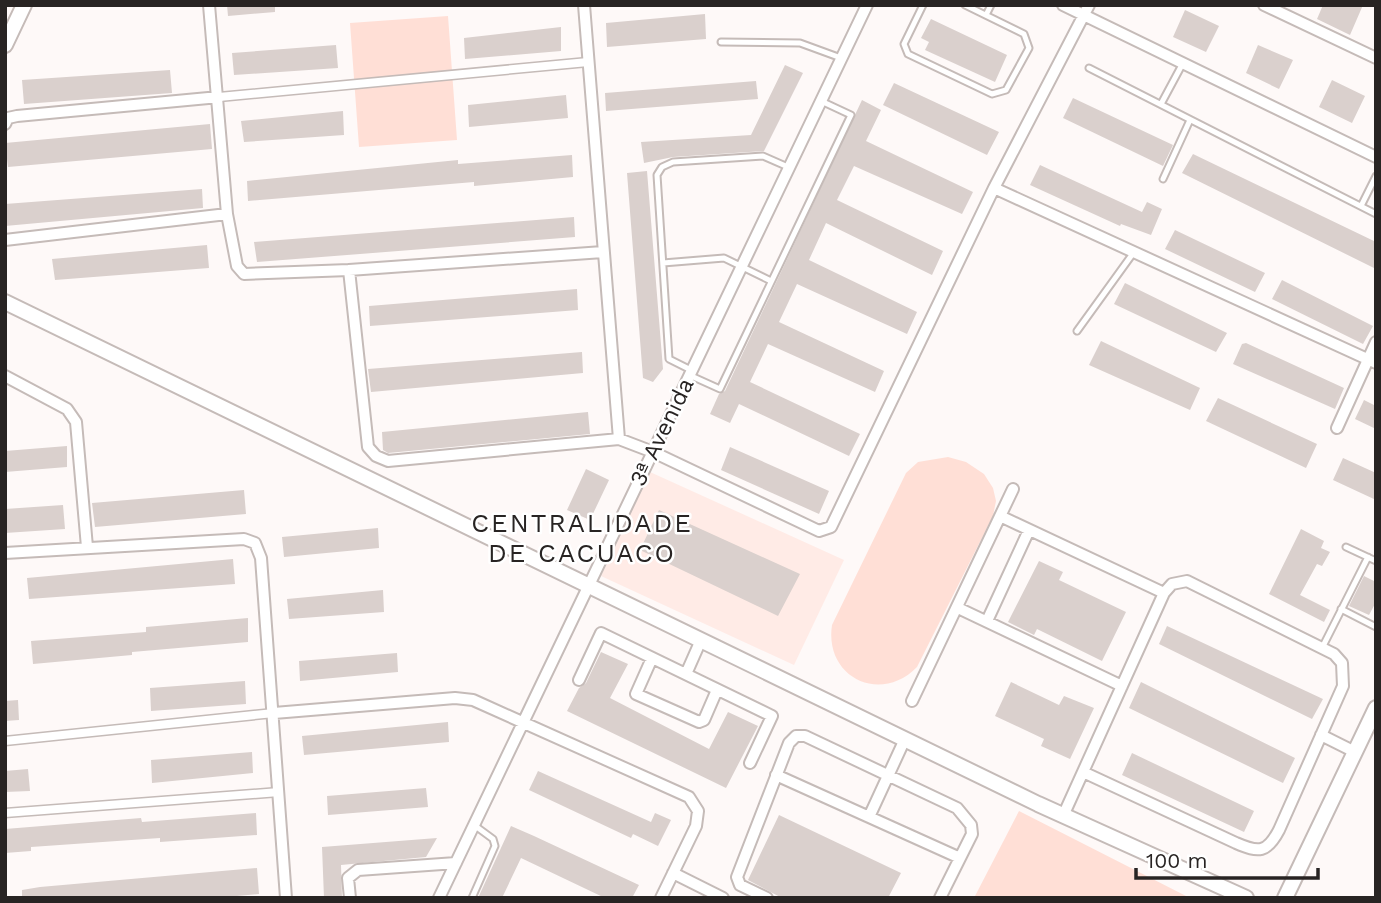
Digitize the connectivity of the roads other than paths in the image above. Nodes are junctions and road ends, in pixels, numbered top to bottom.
1 (24, 5) edge
2 (209, 5) edge
3 (584, 5) edge
4 (867, 5) edge
5 (923, 5) edge
6 (965, 5) edge
7 (991, 5) edge
8 (1063, 5) edge
9 (1264, 5) edge
10 (1086, 10) edge
11 (986, 15) junction
12 (721, 42) dead end
13 (5, 45) edge
14 (841, 58) junction
15 (1376, 58) edge
16 (588, 62) junction
17 (1183, 63) junction
18 (1089, 68) dead end
19 (219, 96) junction
20 (821, 100) junction
21 (1161, 104) junction
22 (1190, 120) junction
23 (5, 124) edge
24 (1376, 157) edge
25 (788, 167) junction
26 (1376, 176) edge
27 (1163, 179) dead end
28 (994, 188) junction
29 (1361, 206) junction
30 (228, 214) junction
31 (1376, 214) edge
32 (5, 240) edge
33 (603, 252) junction
34 (1134, 252) junction
35 (663, 263) junction
36 (741, 267) junction
37 (349, 270) junction
38 (771, 281) junction
39 (5, 302) edge
40 (1077, 331) dead end
41 (1376, 342) edge
42 (1372, 361) edge
43 (690, 373) junction
44 (5, 376) edge
45 (1337, 428) dead end
46 (619, 439) junction
47 (653, 452) junction
48 (1013, 489) dead end
49 (1000, 516) junction
50 (1029, 530) junction
51 (87, 547) junction
52 (1346, 547) dead end
53 (5, 553) edge
54 (1368, 557) junction
55 (1376, 561) edge
56 (588, 584) junction
57 (1164, 593) junction
58 (958, 608) junction
59 (1341, 609) junction
60 (986, 621) junction
61 (1376, 627) edge
62 (701, 640) junction
63 (1322, 648) junction
64 (652, 658) junction
65 (686, 674) junction
66 (579, 680) dead end
67 (1122, 686) junction
68 (718, 690) junction
69 (912, 701) dead end
70 (1376, 708) edge
71 (274, 713) junction
72 (522, 722) junction
73 (1321, 736) junction
74 (905, 740) junction
75 (5, 741) edge
76 (1355, 752) junction
77 (750, 763) dead end
78 (1083, 772) junction
79 (776, 775) junction
80 (888, 778) junction
81 (279, 792) junction
82 (5, 813) edge
83 (1063, 816) junction
84 (869, 817) junction
85 (474, 825) junction
86 (960, 858) junction
87 (456, 863) junction
88 (673, 873) junction
89 (286, 898) edge
90 (350, 898) edge
91 (439, 898) edge
92 (472, 898) edge
93 (661, 898) edge
94 (723, 898) edge
95 (767, 898) edge
96 (940, 898) edge
97 (1246, 898) edge
98 (1285, 898) edge

1 - 13 street
2 - 19 street
3 - 16 street
4 - 14 street, 3ª Avenida
5 - 11 lane
6 - 11 lane
7 - 11 lane
8 - 10 street
9 - 15 street
10 - 17 street
10 - 28 street
12 - 14 lane
14 - 20 street, 3ª Avenida
16 - 19 street
16 - 33 street
17 - 21 lane
17 - 24 street
18 - 21 lane
19 - 23 street
19 - 30 street
20 - 25 street, 3ª Avenida
20 - 38 lane
21 - 22 lane
22 - 27 lane
22 - 29 lane
25 - 35 lane
25 - 36 street, 3ª Avenida
26 - 29 lane
28 - 34 street
28 - 47 street
29 - 31 lane
30 - 32 street
30 - 37 street
33 - 37 street
33 - 46 street
34 - 40 lane
34 - 42 street
35 - 36 lane
35 - 43 lane
36 - 38 lane
36 - 43 street, 3ª Avenida
37 - 46 street
38 - 43 lane
39 - 56 street
41 - 42 street
42 - 45 street
43 - 47 street, 3ª Avenida
44 - 51 street
46 - 47 street
47 - 56 street, 3ª Avenida
48 - 49 street
49 - 50 street
49 - 58 street
50 - 57 street
50 - 60 street
51 - 53 street
51 - 71 street
52 - 54 lane
54 - 55 lane
54 - 59 lane
56 - 62 street
56 - 72 street, 3ª Avenida
57 - 63 street
57 - 67 street
58 - 60 street
58 - 69 street
59 - 61 lane
59 - 63 lane
60 - 67 street
62 - 65 street
62 - 74 street
63 - 73 street
64 - 65 street
64 - 66 street
64 - 68 street
65 - 68 street
67 - 78 street
68 - 77 street
70 - 76 street
71 - 72 street
71 - 75 street
71 - 81 street
72 - 85 street, 3ª Avenida
72 - 88 street
73 - 76 street
73 - 78 street
74 - 80 street
74 - 83 street
76 - 98 street
78 - 83 street
79 - 80 street
79 - 84 street
79 - 95 street
80 - 84 street
80 - 86 street
81 - 82 street
81 - 89 street
83 - 97 street
84 - 86 street
85 - 87 street, 3ª Avenida
85 - 92 lane
86 - 96 street
87 - 90 street
87 - 91 street, 3ª Avenida
88 - 93 street
88 - 94 street

